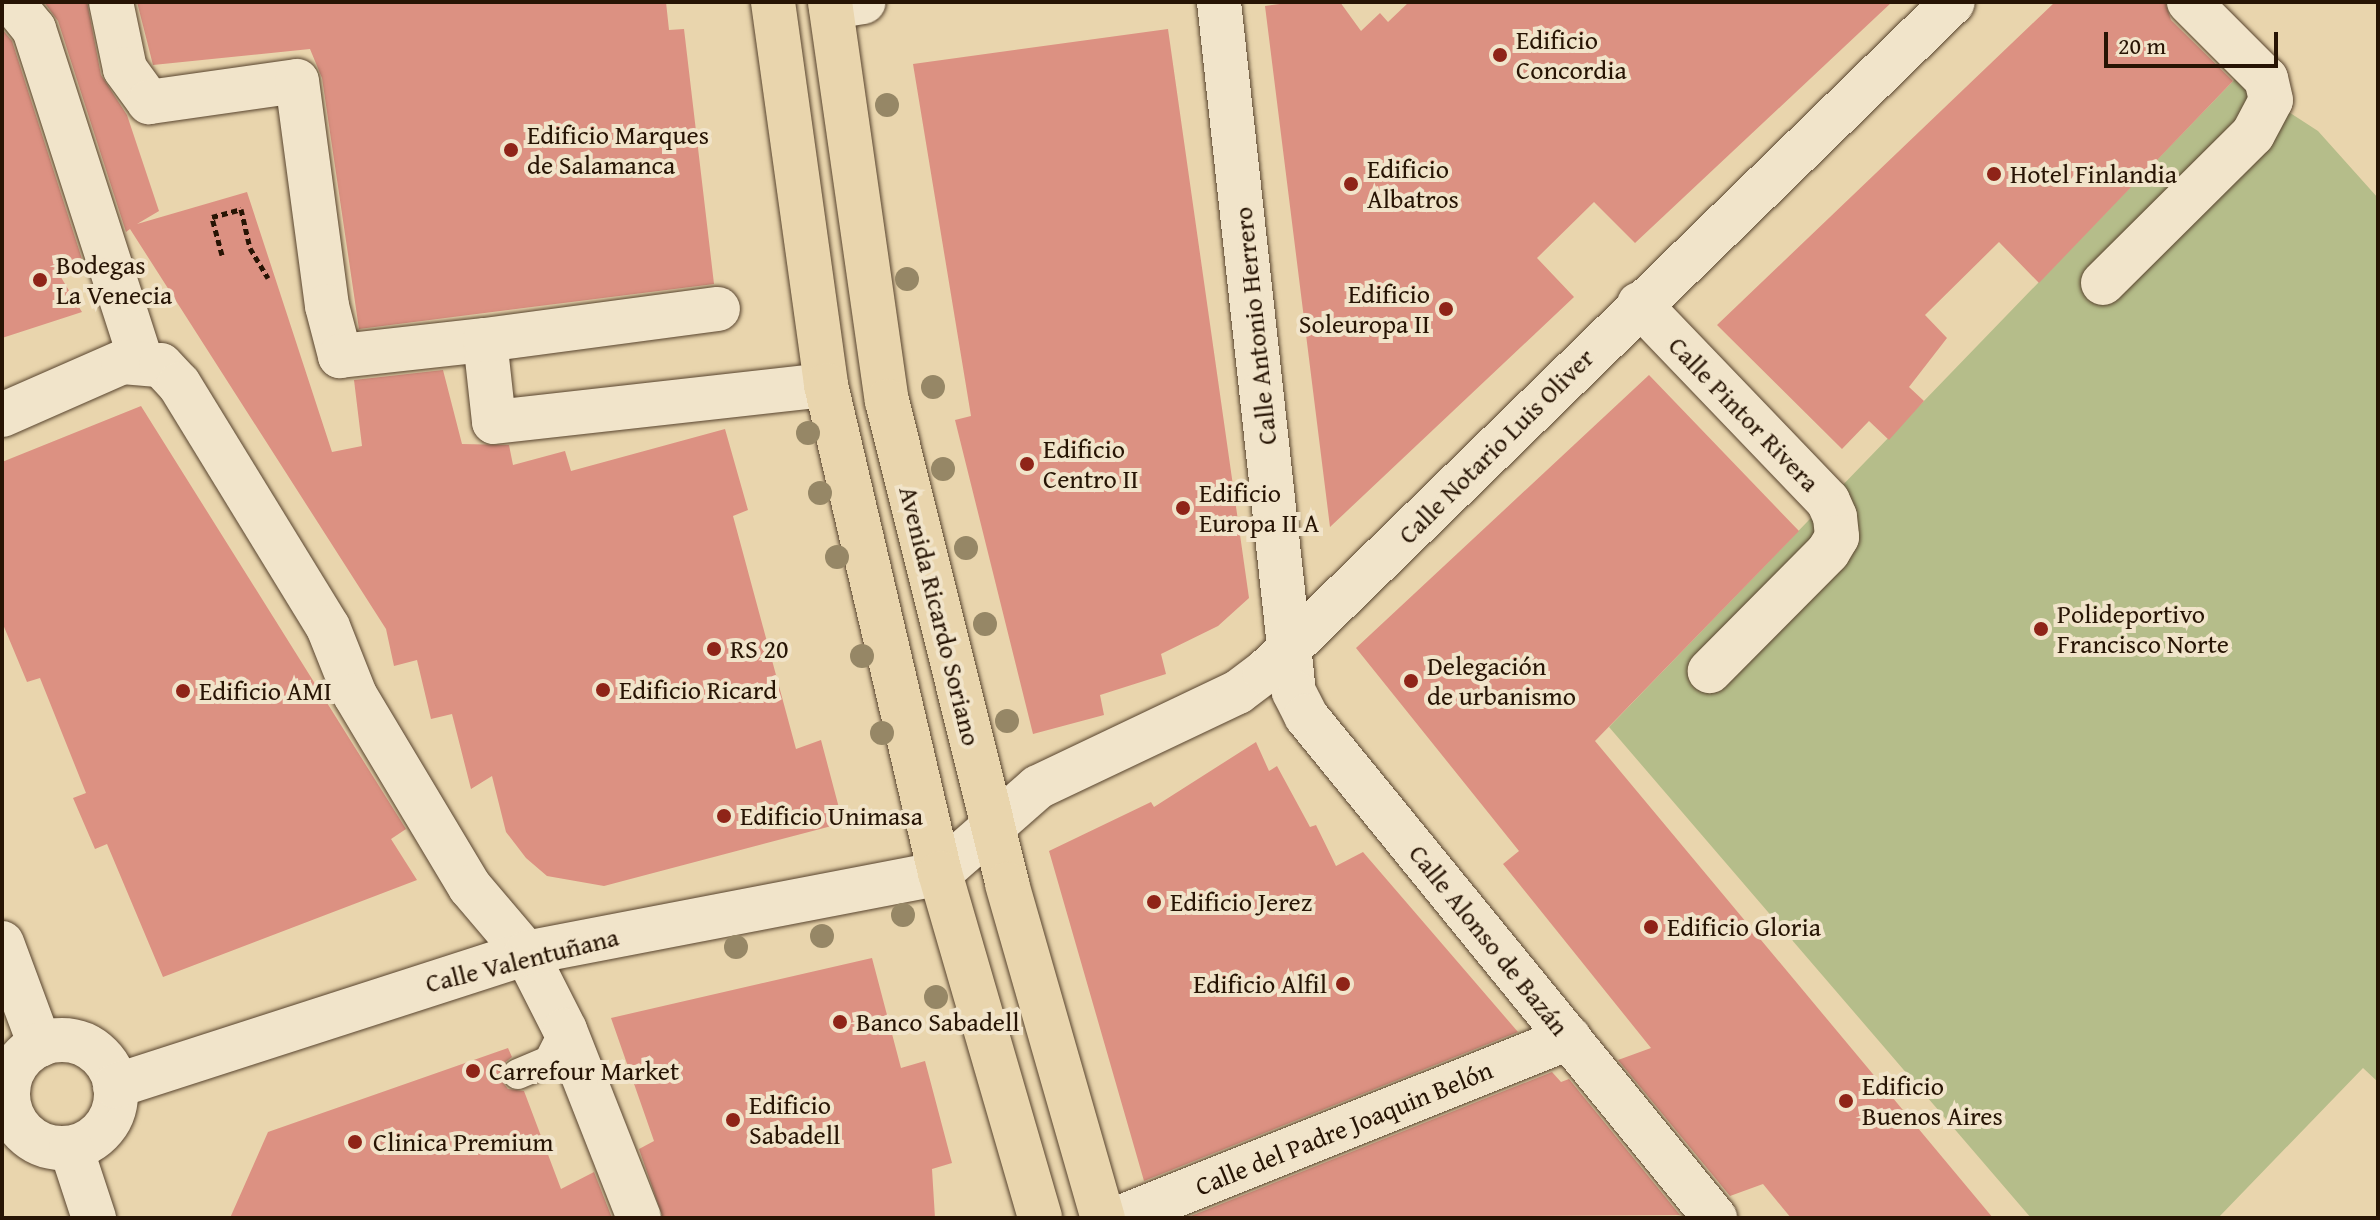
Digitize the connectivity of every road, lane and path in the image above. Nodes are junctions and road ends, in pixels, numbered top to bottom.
1 (12, 2) edge
2 (111, 2) edge
3 (773, 2) edge
4 (1219, 2) edge
5 (1953, 2) edge
6 (2189, 2) edge
7 (842, 4) edge
8 (249, 232) dead end
9 (222, 255) dead end
10 (2103, 283) dead end
11 (1639, 304) junction
12 (718, 309) dead end
13 (485, 340) junction
14 (141, 360) junction
15 (826, 385) junction
16 (2, 415) edge
17 (1290, 649) junction
18 (1710, 671) dead end
19 (992, 826) junction
20 (940, 873) junction
21 (2, 943) edge
22 (526, 953) junction
23 (565, 1030) junction
24 (1569, 1038) junction
25 (40, 1045) junction
26 (518, 1074) dead end
27 (6, 1077) edge
28 (115, 1086) junction
29 (71, 1148) junction
30 (94, 1218) edge
31 (639, 1218) edge
32 (1040, 1218) edge
33 (1103, 1218) edge
34 (1119, 1218) edge
35 (1715, 1218) edge

1 - 14 street
2 - 13 street
3 - 15 main road
4 - 17 street, Calle Antonio Herrero
5 - 11 street, Calle Notario Luis Oliver
6 - 10 street
7 - 19 main road, Avenida Ricardo Soriano
8 - 9 path
11 - 17 street, Calle Notario Luis Oliver
11 - 18 street, Calle Pintor Rivera
12 - 13 street
13 - 15 street
14 - 16 street
14 - 22 street
15 - 20 main road
17 - 19 street, Calle Notario Luis Oliver
17 - 24 street, Calle Alonso de Bazán
19 - 20 street, Calle Notario Luis Oliver
19 - 33 main road, Avenida Ricardo Soriano
20 - 22 street, Calle Valentuñana
20 - 32 main road
21 - 25 street
22 - 23 street
22 - 28 street, Calle Valentuñana
23 - 26 lane
23 - 31 street
24 - 34 street, Calle del Padre Joaquin Belón
24 - 35 street, Calle Alonso de Bazán
25 - 27 street
25 - 28 street
27 - 29 street
28 - 29 street
29 - 30 street

